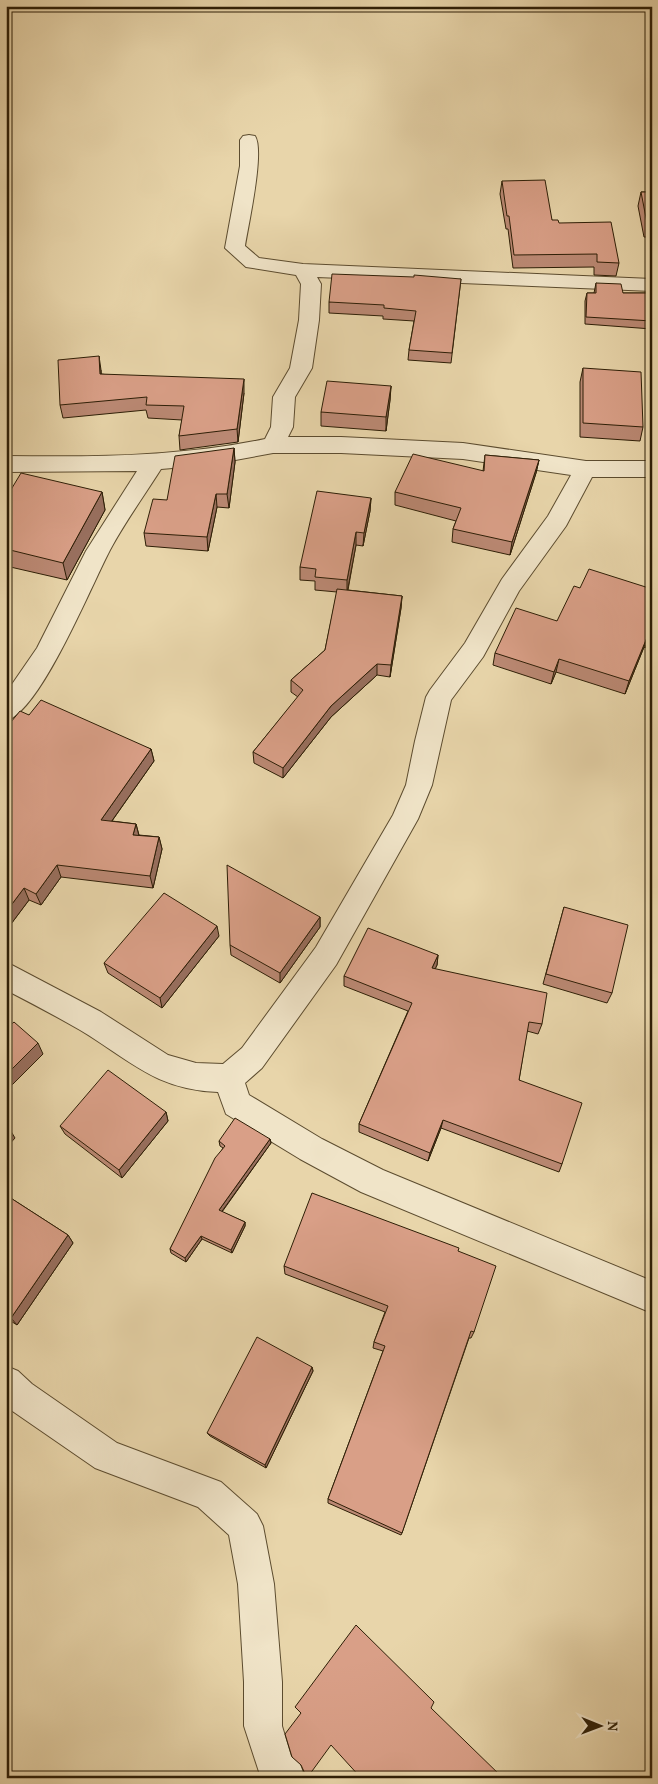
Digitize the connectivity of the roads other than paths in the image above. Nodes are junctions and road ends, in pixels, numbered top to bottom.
1 (249, 140) dead end
2 (303, 270) junction
3 (652, 285) edge
4 (273, 445) junction
5 (156, 460) junction
6 (6, 464) edge
7 (586, 469) junction
8 (652, 469) edge
9 (6, 711) edge
10 (6, 975) edge
11 (228, 1078) junction
12 (652, 1297) edge
13 (6, 1384) edge
14 (286, 1778) edge

1 - 2 street
2 - 3 street
2 - 4 street
4 - 5 street
4 - 7 street
5 - 6 street
5 - 9 street
7 - 8 street
7 - 11 street
10 - 11 street
11 - 12 street
13 - 14 street

